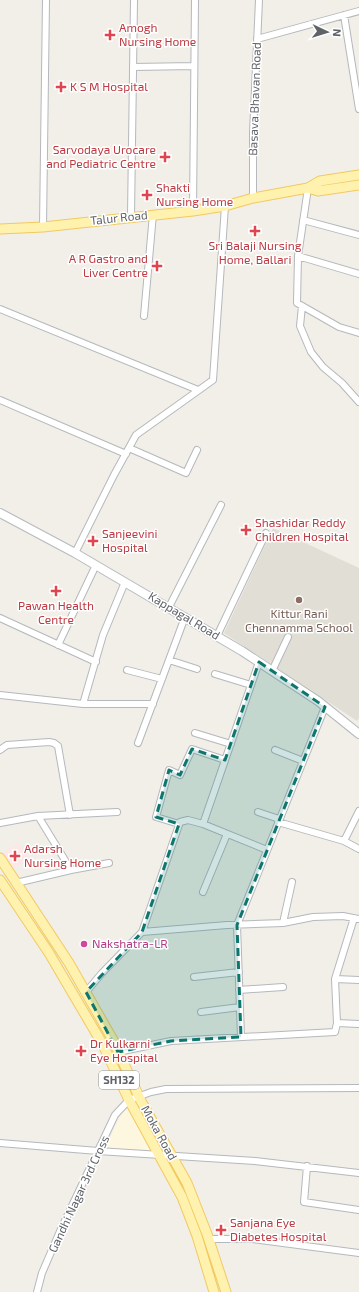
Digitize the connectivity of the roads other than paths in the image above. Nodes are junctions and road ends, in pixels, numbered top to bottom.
1 (46, 0) edge
2 (134, 0) edge
3 (195, 0) edge
4 (259, 0) edge
5 (359, 11) edge
6 (344, 15) junction
7 (257, 40) junction
8 (194, 66) junction
9 (133, 67) junction
10 (359, 109) edge
11 (359, 175) edge
12 (359, 185) edge
13 (308, 188) junction
14 (253, 198) junction
15 (225, 206) junction
16 (193, 211) junction
17 (153, 214) junction
18 (131, 216) junction
19 (303, 220) junction
20 (42, 226) junction
21 (0, 229) edge
22 (359, 235) edge
23 (298, 256) junction
24 (359, 274) edge
25 (302, 306) junction
26 (0, 309) edge
27 (144, 316) dead end
28 (359, 333) edge
29 (198, 390) junction
30 (0, 400) edge
31 (359, 402) edge
32 (197, 450) dead end
33 (128, 451) junction
34 (221, 505) dead end
35 (0, 513) edge
36 (266, 533) dead end
37 (74, 553) junction
38 (96, 565) junction
39 (125, 582) junction
40 (169, 607) junction
41 (185, 617) junction
42 (0, 618) edge
43 (217, 636) junction
44 (288, 637) dead end
45 (58, 645) junction
46 (169, 660) junction
47 (96, 662) junction
48 (259, 662) junction
49 (197, 669) dead end
50 (126, 670) dead end
51 (272, 671) junction
52 (215, 674) dead end
53 (162, 679) junction
54 (251, 685) junction
55 (0, 695) edge
56 (83, 704) junction
57 (153, 704) junction
58 (325, 706) junction
59 (196, 733) dead end
60 (359, 734) edge
61 (138, 743) dead end
62 (231, 744) junction
63 (0, 750) edge
64 (275, 750) dead end
65 (225, 760) junction
66 (303, 761) junction
67 (359, 811) edge
68 (117, 812) dead end
69 (258, 812) dead end
70 (70, 814) junction
71 (38, 816) junction
72 (279, 821) junction
73 (0, 823) edge
74 (179, 824) junction
75 (202, 824) junction
76 (227, 834) junction
77 (344, 841) junction
78 (359, 849) edge
79 (267, 850) junction
80 (0, 858) edge
81 (109, 863) dead end
82 (71, 870) junction
83 (0, 880) edge
84 (292, 882) dead end
85 (16, 883) junction
86 (204, 892) dead end
87 (356, 919) edge
88 (283, 923) junction
89 (237, 925) junction
90 (142, 932) junction
91 (239, 972) junction
92 (194, 977) dead end
93 (335, 979) junction
94 (359, 980) edge
95 (283, 987) dead end
96 (239, 990) junction
97 (86, 992) junction
98 (240, 1007) junction
99 (201, 1012) dead end
100 (337, 1023) junction
101 (359, 1024) edge
102 (241, 1037) junction
103 (118, 1052) junction
104 (359, 1088) edge
105 (139, 1096) junction
106 (129, 1100) junction
107 (0, 1142) edge
108 (98, 1151) junction
109 (158, 1156) junction
110 (172, 1156) junction
111 (307, 1166) junction
112 (359, 1173) edge
113 (359, 1210) edge
114 (209, 1239) junction
115 (359, 1253) edge
116 (38, 1292) edge
117 (214, 1292) edge
118 (226, 1292) edge

1 - 20 street
2 - 9 street
3 - 8 street
4 - 7 street, Basava Bhavan Road
5 - 6 street
6 - 7 street
6 - 10 street
7 - 14 street, Basava Bhavan Road
8 - 9 street
8 - 16 street
9 - 18 street
11 - 13 main road, Talur Road
12 - 13 main road, Talur Road
13 - 14 main road, Talur Road
13 - 19 street
14 - 15 main road, Talur Road
15 - 16 main road, Talur Road
15 - 29 street
16 - 17 main road, Talur Road
17 - 18 main road, Talur Road
17 - 27 street
18 - 20 main road, Talur Road
19 - 22 street
19 - 23 street
20 - 21 main road, Talur Road
23 - 24 street
23 - 25 street
25 - 28 street
25 - 31 street
26 - 29 street
29 - 33 street
30 - 33 street
32 - 33 street
33 - 37 street
34 - 40 street
35 - 37 main road, Kappagal Road
36 - 43 street
37 - 38 main road, Kappagal Road
38 - 39 main road, Kappagal Road
38 - 45 street
39 - 40 main road, Kappagal Road
39 - 47 street
40 - 41 main road, Kappagal Road
41 - 43 main road, Kappagal Road
41 - 46 street
42 - 45 street
43 - 48 main road, Kappagal Road
44 - 51 street
45 - 47 street
46 - 49 street
46 - 53 street
47 - 56 street
48 - 51 main road, Kappagal Road
48 - 54 street
50 - 53 street
51 - 58 main road, Kappagal Road
52 - 54 street
53 - 57 street
54 - 62 street
55 - 56 street
56 - 57 street
57 - 61 street
58 - 60 main road, Kappagal Road
58 - 66 street
59 - 62 street
62 - 65 street
63 - 70 street
64 - 66 street
65 - 74 street
65 - 75 street
66 - 72 street
67 - 77 street
68 - 70 street
69 - 72 street
70 - 71 street
71 - 73 street
71 - 82 street
72 - 77 street
72 - 79 street
74 - 75 street
74 - 90 street
75 - 76 street
76 - 79 street
76 - 86 street
77 - 78 street
79 - 89 street
80 - 85 main road, Moka Road / SH132
81 - 82 street
82 - 85 street
83 - 106 main road, Moka Road / SH132
84 - 88 street
85 - 97 main road, Moka Road / SH132
87 - 88 street
87 - 93 street
88 - 89 street
89 - 90 street
89 - 91 street
90 - 97 street
91 - 92 street
91 - 96 street
93 - 94 street
93 - 100 street
95 - 96 street
96 - 98 street
97 - 103 main road, Moka Road / SH132
98 - 99 street
98 - 102 street
100 - 101 street
100 - 102 street
102 - 103 street
103 - 105 main road, Moka Road / SH132
104 - 105 street
105 - 106 street
105 - 110 main road, Moka Road / SH132
106 - 108 street, Gandhi Nagar 3rd Cross
106 - 109 main road, Moka Road / SH132
107 - 108 street
108 - 109 street
108 - 116 street, Gandhi Nagar 3rd Cross
109 - 110 street
109 - 117 main road, Moka Road / SH132
110 - 111 street
110 - 114 main road, Moka Road / SH132
111 - 112 street
111 - 113 street
114 - 115 street
114 - 118 main road, Moka Road / SH132

